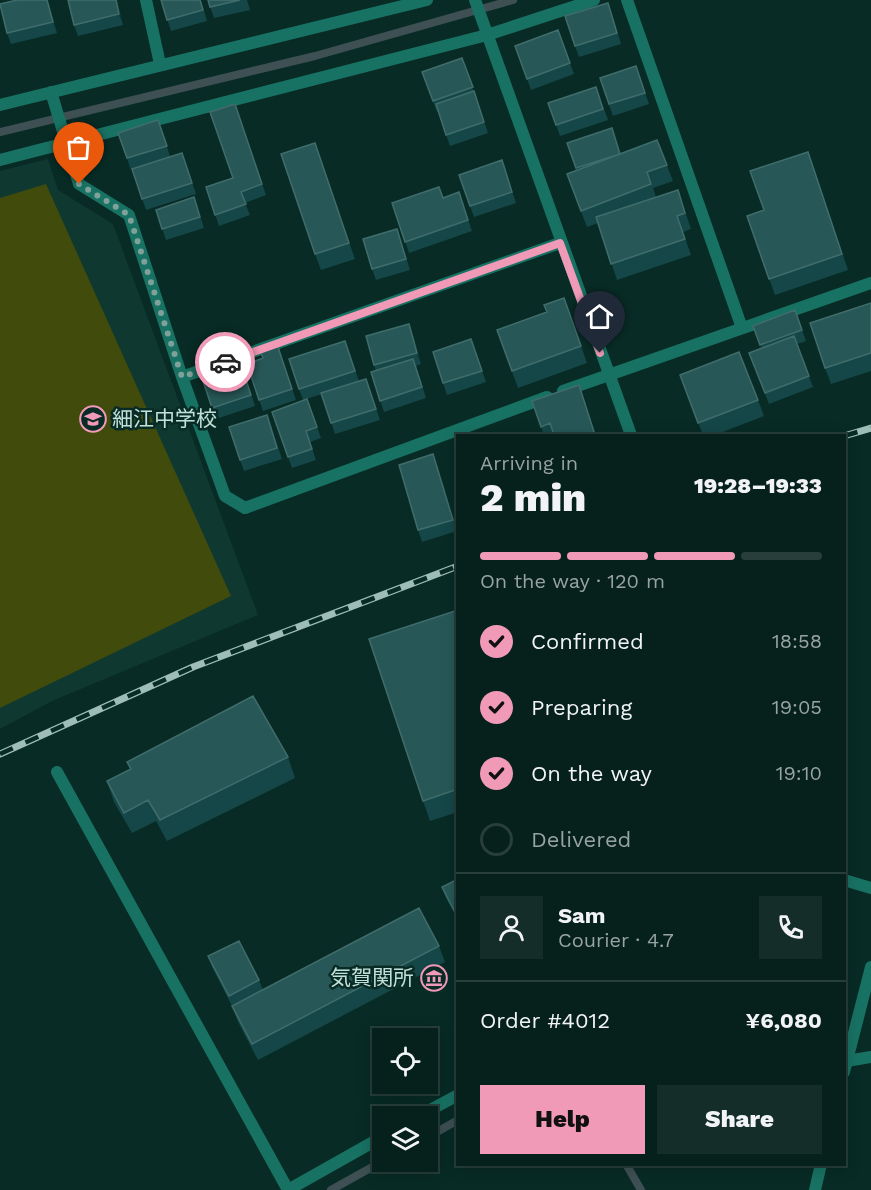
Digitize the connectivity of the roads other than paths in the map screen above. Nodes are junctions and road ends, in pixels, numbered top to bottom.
1 (146, 0) edge
2 (427, 0) edge
3 (475, 0) edge
4 (594, 0) edge
5 (627, 0) edge
6 (487, 35) junction
7 (160, 64) junction
8 (51, 92) junction
9 (0, 105) edge
10 (67, 143) junction
11 (0, 160) edge
12 (560, 243) junction
13 (871, 283) edge
14 (742, 328) junction
15 (608, 375) junction
16 (182, 377) junction
17 (631, 434) edge
18 (57, 772) dead end
19 (846, 881) edge
20 (871, 888) edge
21 (871, 967) edge
22 (866, 1008) edge
23 (871, 1057) edge
24 (846, 1066) edge
25 (456, 1096) edge
26 (438, 1106) edge
27 (372, 1143) edge
28 (821, 1166) edge
29 (288, 1190) edge
30 (815, 1190) edge

1 - 7 street
2 - 7 street
3 - 6 street
4 - 6 street
5 - 14 street
6 - 10 street
6 - 12 street
7 - 8 street
8 - 9 street
8 - 10 street
10 - 11 street
10 - 16 street
12 - 15 street
12 - 16 street
13 - 14 street
14 - 15 street
15 - 16 street
15 - 17 street
18 - 29 street
19 - 20 street
21 - 22 street
22 - 24 street
23 - 24 street
25 - 26 street
27 - 29 street
28 - 30 street

